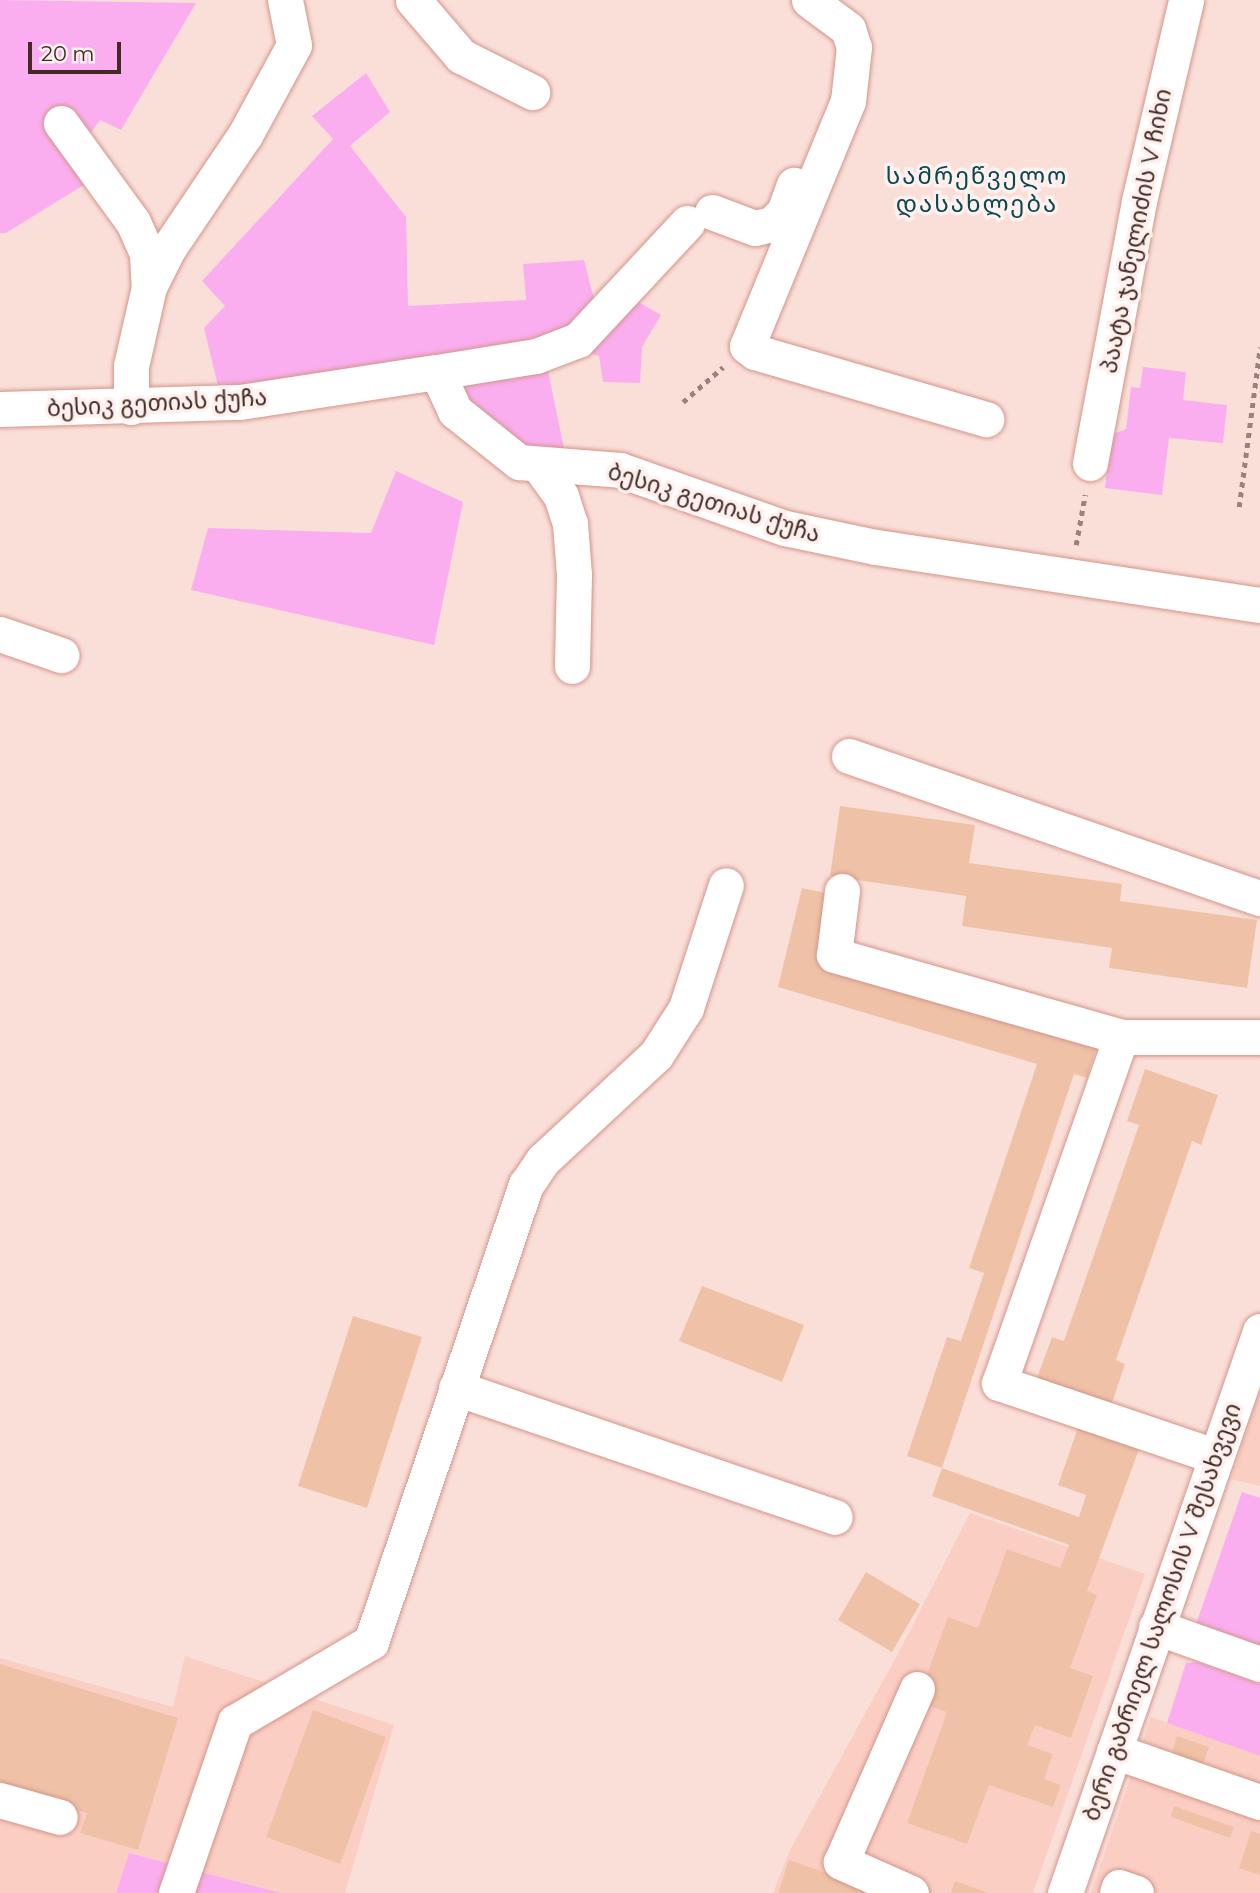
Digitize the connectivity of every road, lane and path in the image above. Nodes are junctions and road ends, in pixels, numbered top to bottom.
1 (285, 0) edge
2 (413, 0) edge
3 (809, 0) edge
4 (1186, 0) edge
5 (852, 61) junction
6 (532, 92) dead end
7 (61, 123) dead end
8 (149, 287) junction
9 (747, 346) junction
10 (1260, 347) edge
11 (437, 372) junction
12 (683, 402) dead end
13 (131, 407) junction
14 (0, 410) edge
15 (986, 419) dead end
16 (1090, 463) joint
17 (540, 467) junction
18 (1239, 508) dead end
19 (1070, 580) junction
20 (1260, 605) edge
21 (0, 635) edge
22 (61, 655) dead end
23 (572, 666) dead end
24 (849, 756) dead end
25 (726, 885) dead end
26 (842, 891) dead end
27 (1260, 898) edge
28 (1121, 1037) junction
29 (1260, 1037) edge
30 (1260, 1331) edge
31 (456, 1388) junction
32 (1214, 1456) junction
33 (835, 1517) dead end
34 (1156, 1628) junction
35 (1260, 1664) edge
36 (917, 1689) dead end
37 (1114, 1751) junction
38 (0, 1800) edge
39 (1260, 1802) edge
40 (60, 1817) dead end
41 (176, 1893) edge
42 (911, 1893) edge
43 (1065, 1893) edge
44 (1117, 1893) edge
45 (1136, 1893) edge

1 - 8 street
2 - 6 street
3 - 5 street
4 - 16 street, პაატა ჯანელიძის V ჩიხი
5 - 9 street
5 - 11 street
7 - 8 street
8 - 13 street
9 - 12 path
9 - 15 street
10 - 18 path
11 - 13 street, ბესიკ გეთიას ქუჩა
11 - 17 street, ბესიკ გეთიას ქუჩა
13 - 14 street, ბესიკ გეთიას ქუჩა
16 - 19 path
17 - 19 street, ბესიკ გეთიას ქუჩა
17 - 23 street
19 - 20 street, ბესიკ გეთიას ქუჩა
21 - 22 street
24 - 27 street
25 - 31 street
26 - 28 street
28 - 29 street
28 - 32 street
30 - 32 street, ბერი გაბრიელ სალოსის V შესახვევი
31 - 33 street
31 - 41 street
32 - 34 street, ბერი გაბრიელ სალოსის V შესახვევი
34 - 35 street
34 - 37 street, ბერი გაბრიელ სალოსის V შესახვევი
36 - 42 street
37 - 39 street
37 - 43 street, ბერი გაბრიელ სალოსის V შესახვევი
38 - 40 street
44 - 45 street

